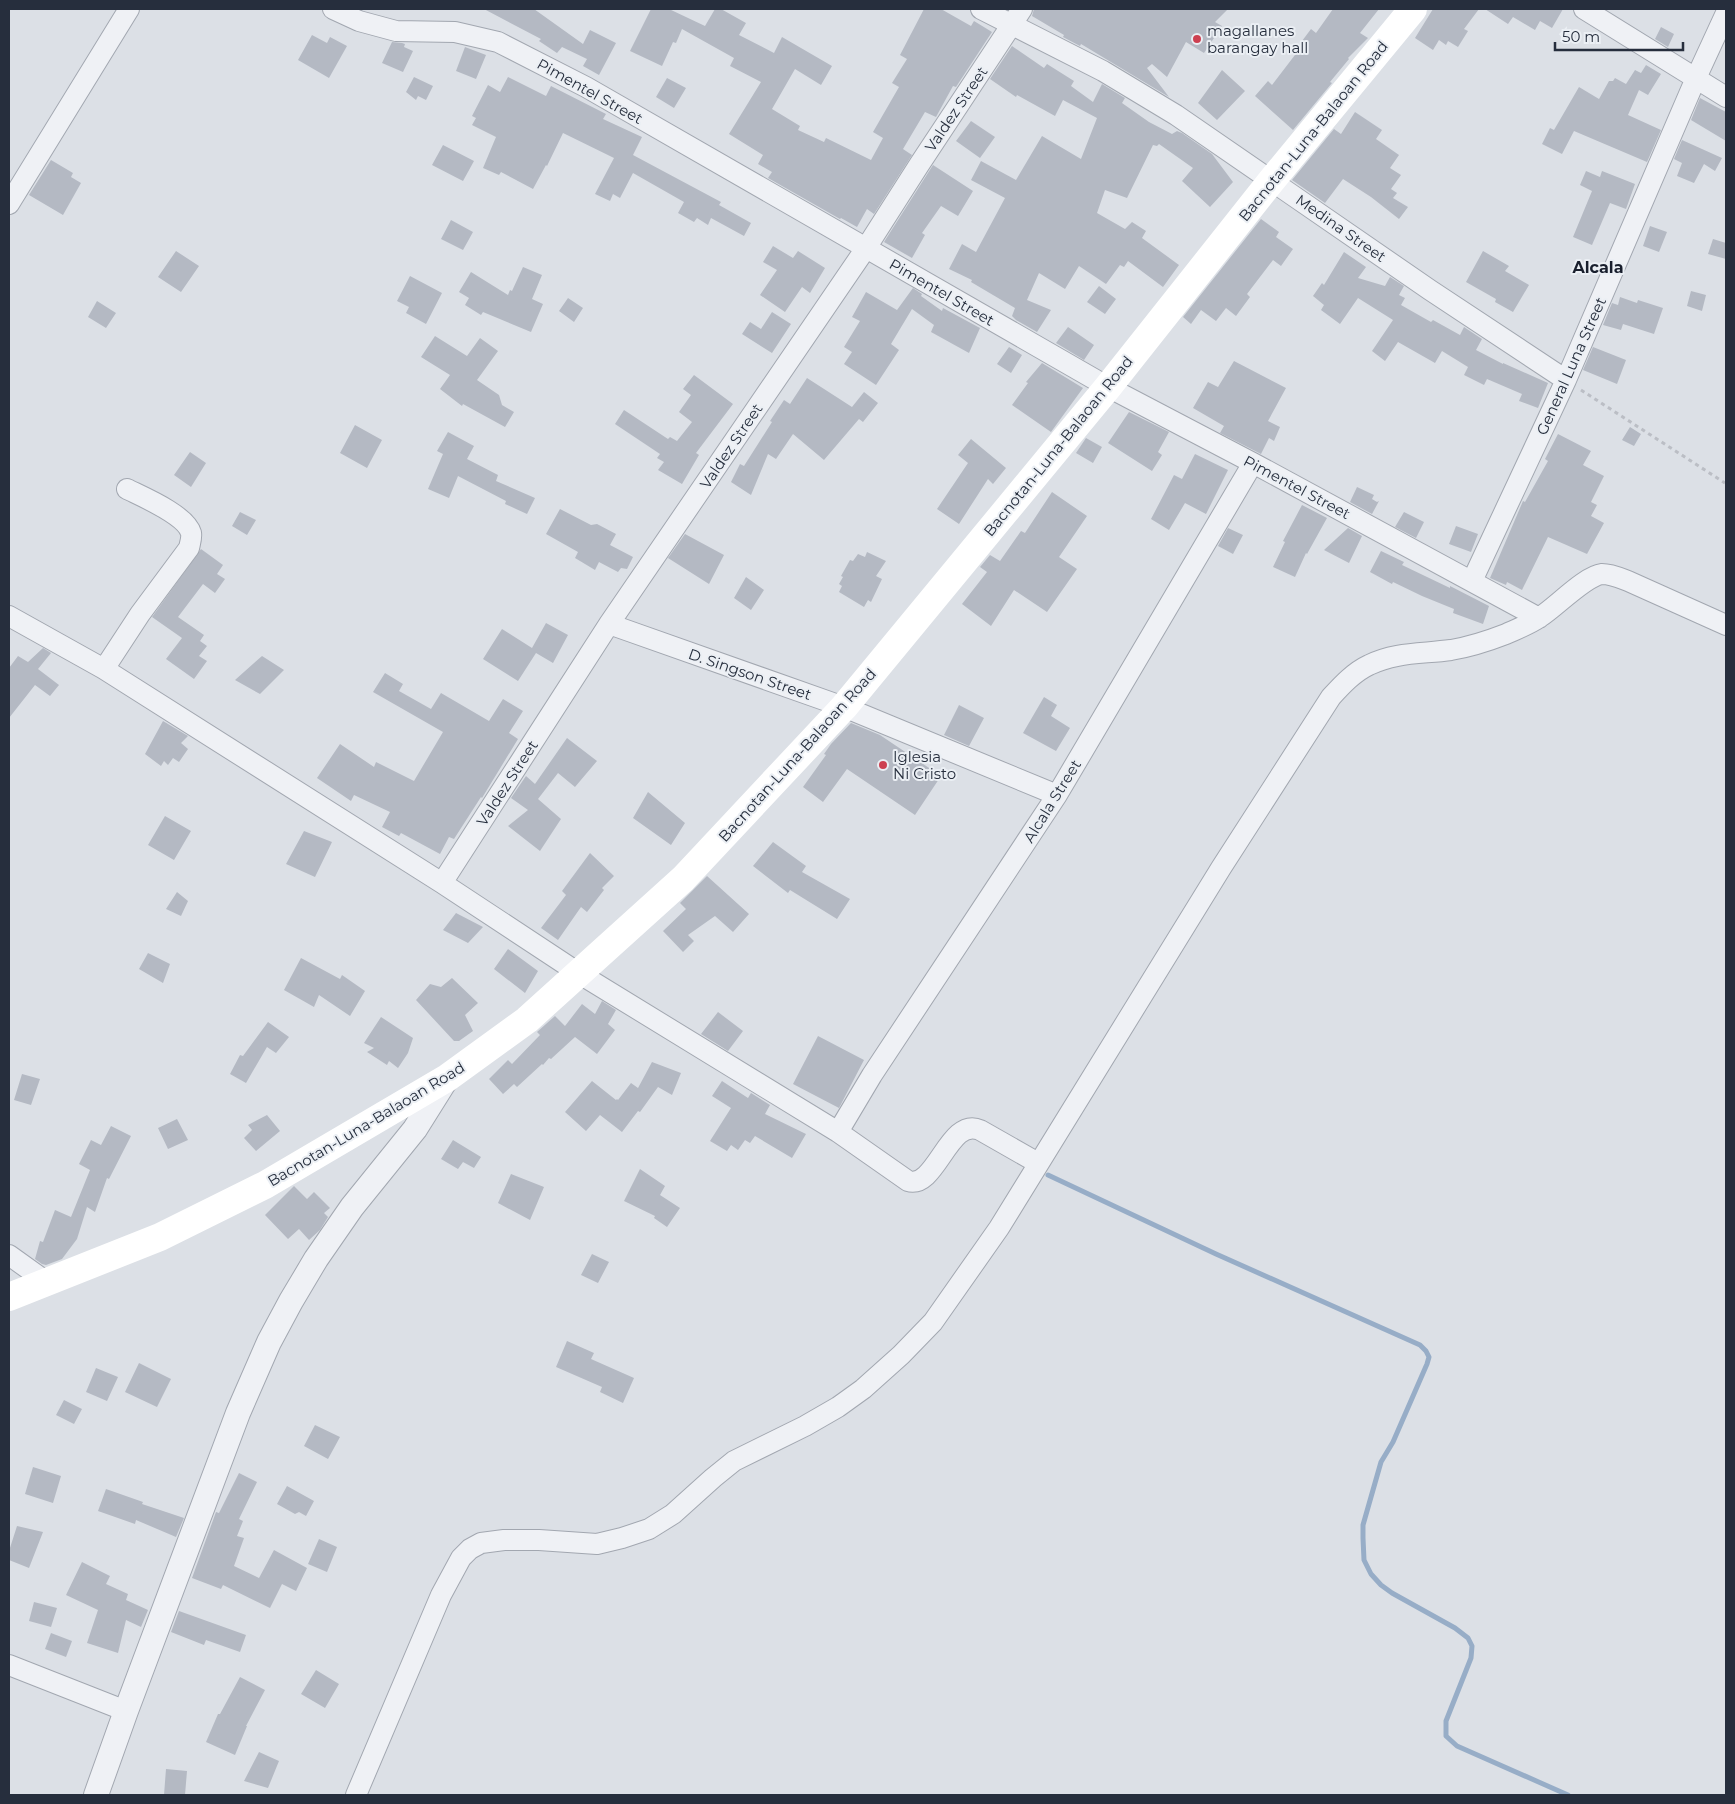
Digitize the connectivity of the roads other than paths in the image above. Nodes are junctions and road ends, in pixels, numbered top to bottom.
1 (129, 9) edge
2 (333, 9) edge
3 (981, 9) edge
4 (1413, 9) edge
5 (1584, 9) edge
6 (1726, 12) edge
7 (1017, 17) edge
8 (1696, 78) junction
9 (1726, 97) edge
10 (1272, 180) junction
11 (9, 204) edge
12 (866, 248) junction
13 (1566, 380) junction
14 (1108, 387) junction
15 (1253, 463) junction
16 (127, 489) dead end
17 (1472, 581) junction
18 (9, 616) edge
19 (1539, 618) junction
20 (609, 624) junction
21 (1726, 625) edge
22 (104, 669) junction
23 (844, 706) junction
24 (1057, 795) junction
25 (442, 883) junction
26 (580, 974) junction
27 (447, 1078) junction
28 (838, 1132) junction
29 (1038, 1163) junction
30 (9, 1255) edge
31 (48, 1283) junction
32 (9, 1297) edge
33 (9, 1665) edge
34 (126, 1711) junction
35 (96, 1795) edge
36 (356, 1795) edge

1 - 11 street
2 - 12 street, Pimentel Street
3 - 7 street, Medina Street
4 - 10 main road, Bacnotan-Luna-Balaoan Road
5 - 8 street
6 - 8 street, General Luna Street
7 - 10 street, Medina Street
7 - 12 street, Valdez Street
8 - 9 street
8 - 13 street, General Luna Street
10 - 13 street, Medina Street
10 - 14 main road, Bacnotan-Luna-Balaoan Road
12 - 14 street, Pimentel Street
12 - 20 street, Valdez Street
13 - 17 street, General Luna Street
14 - 15 street, Pimentel Street
14 - 23 main road, Bacnotan-Luna-Balaoan Road
15 - 17 street, Pimentel Street
15 - 24 street, Alcala Street
16 - 22 street
17 - 19 street, Pimentel Street
18 - 22 street
19 - 21 street
19 - 29 street
20 - 23 street, D. Singson Street
20 - 25 street, Valdez Street
22 - 25 street
23 - 24 street, D. Singson Street
23 - 26 main road, Bacnotan-Luna-Balaoan Road
24 - 28 street, Alcala Street
25 - 26 street
26 - 27 main road, Bacnotan-Luna-Balaoan Road
26 - 28 street
27 - 31 main road, Bacnotan-Luna-Balaoan Road
27 - 34 street
28 - 29 street
29 - 36 street
30 - 31 street
31 - 32 main road, Bacnotan-Luna-Balaoan Road
33 - 34 street
34 - 35 street

